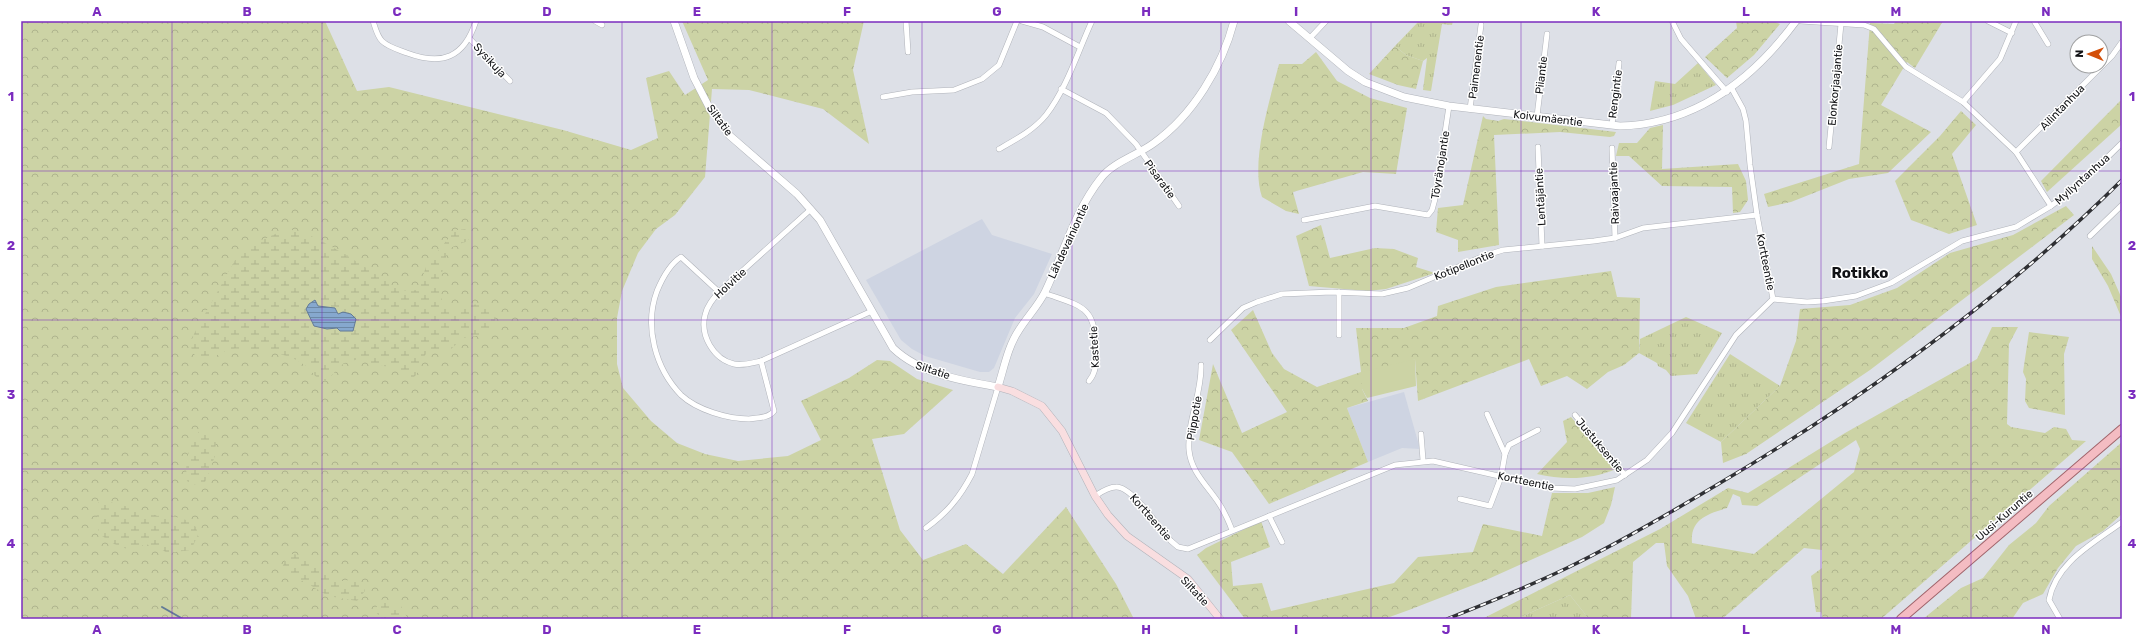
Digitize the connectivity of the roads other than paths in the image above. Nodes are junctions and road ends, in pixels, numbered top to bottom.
1 (373, 21) edge
2 (476, 21) edge
3 (595, 21) edge
4 (674, 21) edge
5 (906, 21) edge
6 (1017, 21) edge
7 (1022, 21) edge
8 (1092, 21) edge
9 (1234, 21) edge
10 (1289, 21) edge
11 (1326, 21) edge
12 (1672, 21) edge
13 (1796, 21) edge
14 (1801, 21) edge
15 (1988, 21) edge
16 (2016, 21) edge
17 (2034, 21) edge
18 (1840, 24) junction
19 (602, 25) dead end
20 (1481, 25) dead end
21 (2012, 33) junction
22 (1547, 34) dead end
23 (470, 39) junction
24 (1309, 39) junction
25 (2122, 42) edge
26 (2048, 44) dead end
27 (1080, 47) junction
28 (908, 52) dead end
29 (1619, 63) dead end
30 (510, 81) dead end
31 (1061, 89) junction
32 (1729, 90) junction
33 (882, 97) dead end
34 (1963, 102) junction
35 (1449, 106) junction
36 (1470, 109) junction
37 (1537, 116) junction
38 (1612, 126) junction
39 (2122, 143) edge
40 (1829, 146) dead end
41 (1538, 147) dead end
42 (1612, 148) dead end
43 (999, 149) dead end
44 (1140, 151) junction
45 (2016, 152) junction
46 (2122, 205) edge
47 (1180, 206) dead end
48 (2051, 206) junction
49 (810, 209) junction
50 (1757, 215) junction
51 (1304, 220) dead end
52 (2090, 236) dead end
53 (1615, 238) junction
54 (1542, 246) junction
55 (719, 292) junction
56 (1339, 292) junction
57 (1044, 293) junction
58 (1773, 299) junction
59 (872, 311) junction
60 (1339, 335) dead end
61 (1210, 340) dead end
62 (761, 361) junction
63 (1201, 365) dead end
64 (1089, 381) dead end
65 (998, 387) junction
66 (1487, 414) dead end
67 (1575, 415) dead end
68 (2122, 429) edge
69 (1538, 430) dead end
70 (1421, 434) dead end
71 (1505, 454) junction
72 (1423, 460) junction
73 (1625, 475) junction
74 (1501, 477) junction
75 (1095, 496) junction
76 (1460, 499) dead end
77 (1269, 516) junction
78 (2122, 522) edge
79 (926, 528) dead end
80 (1232, 530) junction
81 (1282, 542) dead end
82 (1220, 619) edge
83 (1901, 619) edge
84 (2060, 619) edge

1 - 23 street
2 - 23 street
3 - 19 street
4 - 49 street, Siltatie
5 - 28 street
6 - 33 street
7 - 27 street
8 - 27 street
9 - 44 street, Lähdevainiontie
10 - 24 street, Koivumäentie
11 - 24 street
12 - 32 street, Kortteentie
13 - 32 street, Koivumäentie
14 - 18 street
15 - 21 street
16 - 21 street
17 - 26 street
18 - 34 street
18 - 40 street, Elonkorjaajantie
20 - 36 street, Paimenentie
21 - 34 street
22 - 37 street, Piiantie
23 - 30 street, Sysikuja
24 - 35 street, Koivumäentie
25 - 45 street, Ailintanhua
27 - 31 street
29 - 38 street, Rengintie
31 - 43 street
31 - 44 street, Pisaratie
32 - 38 street, Koivumäentie
32 - 50 street, Kortteentie
34 - 45 street
35 - 36 street, Koivumäentie
35 - 51 street, Töyränojantie
36 - 37 street, Koivumäentie
37 - 38 street, Koivumäentie
39 - 48 street, Myllyntanhua
41 - 54 street, Lentäjäntie
42 - 53 street, Raivaajantie
44 - 47 street, Pisaratie
44 - 57 street, Lähdevainiontie
45 - 48 street
46 - 52 street
48 - 58 street, Myllyntanhua
49 - 55 street, Holvitie
49 - 59 street, Siltatie
50 - 53 street, Kotipellontie
50 - 58 street, Kortteentie
53 - 54 street, Kotipellontie
54 - 56 street, Kotipellontie
55 - 62 street, Holvitie
55 - 62 street
56 - 60 street
56 - 61 street, Kotipellontie
57 - 64 street, Kastetie
57 - 65 street, Lähdevainiontie
58 - 73 street, Kortteentie
59 - 62 street, Holvitie
59 - 65 street, Siltatie
63 - 80 street, Piippotie
65 - 75 main road, Siltatie
65 - 79 street
66 - 71 street
67 - 73 street, Justuksentie
68 - 83 main road, Uusi-Kuruntie
69 - 71 street
70 - 72 street
71 - 74 street
72 - 74 street, Kortteentie
72 - 77 street, Kortteentie
73 - 74 street, Kortteentie
74 - 76 street
75 - 80 street, Kortteentie
75 - 82 main road, Siltatie
77 - 80 street, Kortteentie
77 - 81 street
78 - 84 street

